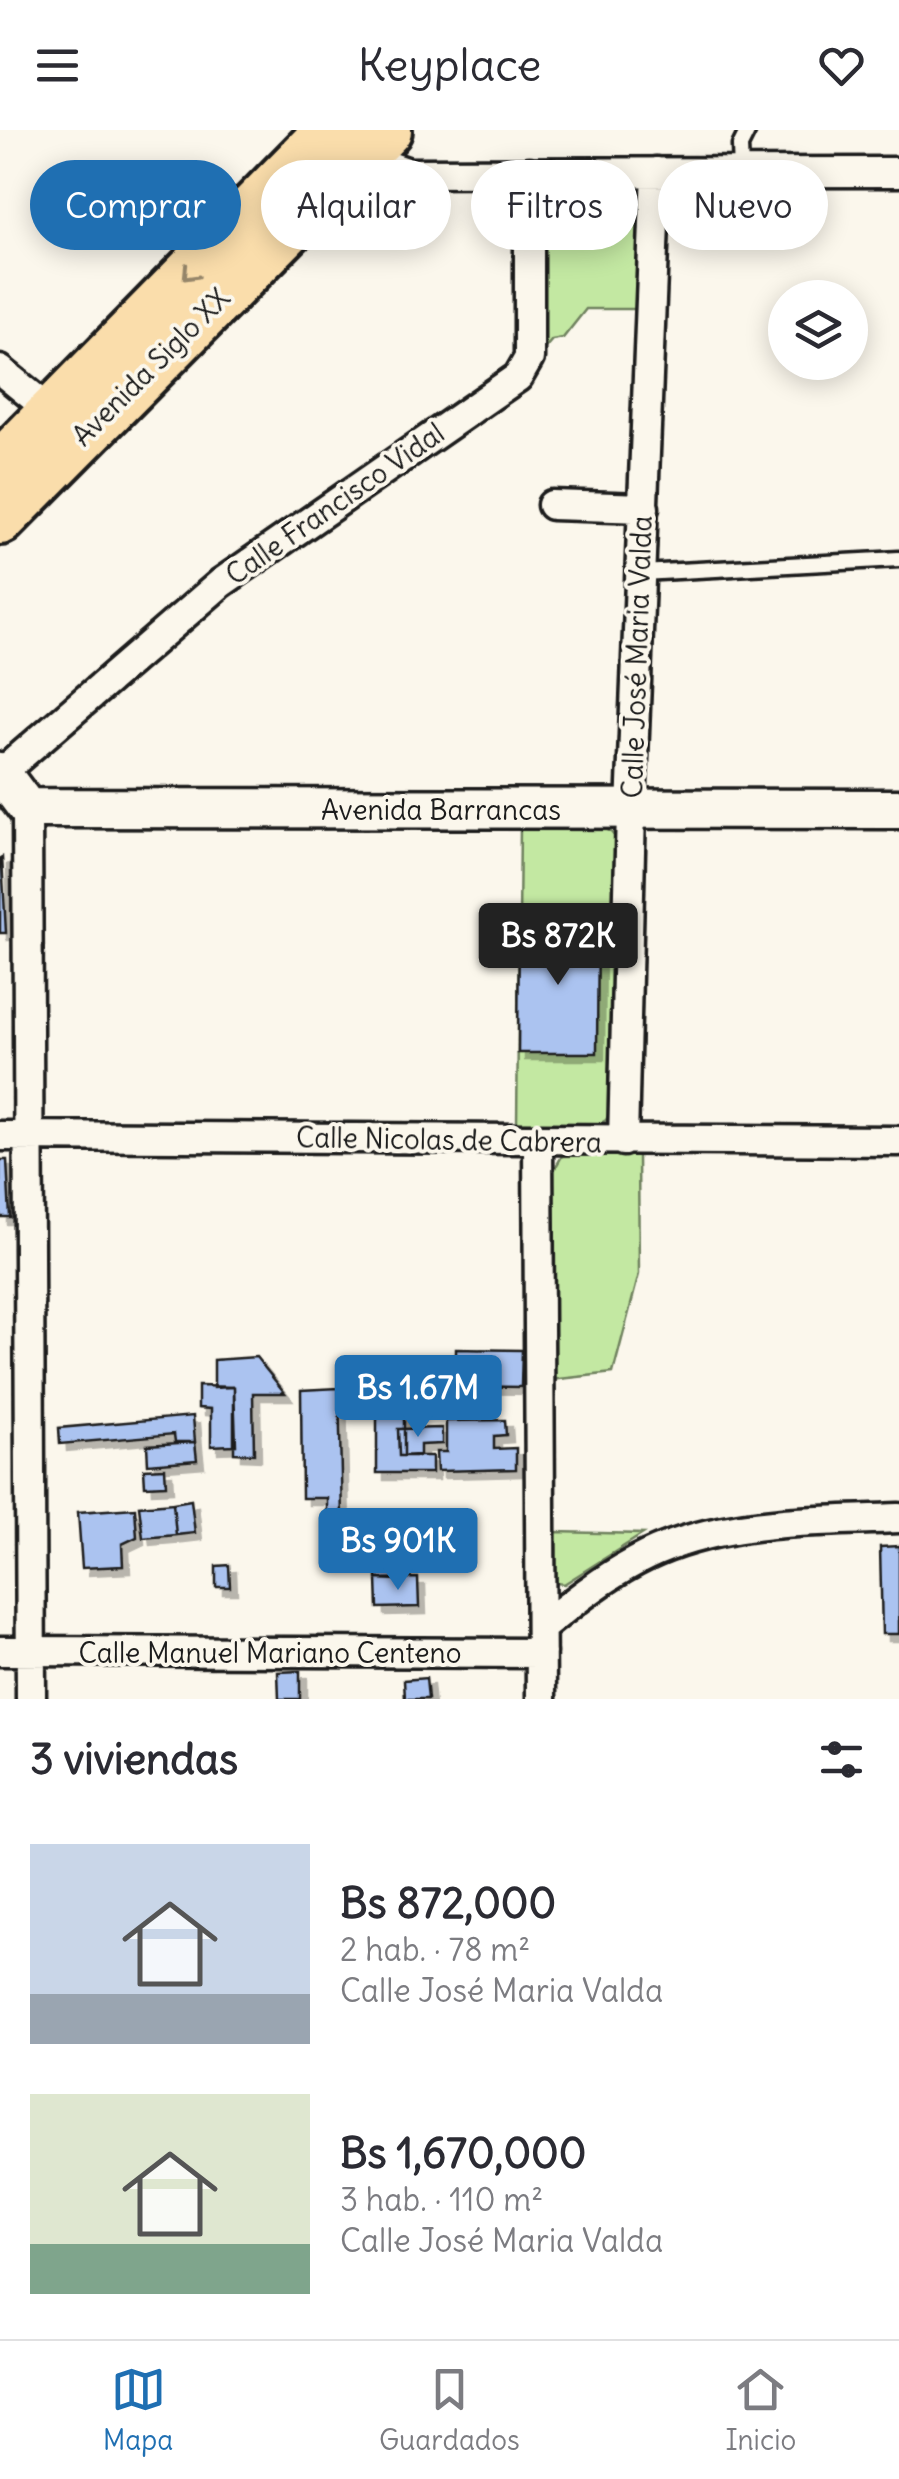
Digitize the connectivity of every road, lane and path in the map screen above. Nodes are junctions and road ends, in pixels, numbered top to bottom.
1 (748, 130) edge
2 (354, 137) edge
3 (740, 160) edge
4 (471, 172) edge
5 (638, 172) edge
6 (656, 172) joint
7 (828, 172) edge
8 (899, 172) edge
9 (530, 250) edge
10 (0, 370) edge
11 (53, 413) junction
12 (0, 466) edge
13 (552, 505) dead end
14 (644, 508) junction
15 (0, 519) edge
16 (899, 559) edge
17 (641, 573) junction
18 (0, 773) edge
19 (28, 808) junction
20 (899, 808) edge
21 (630, 810) junction
22 (0, 1136) edge
23 (30, 1136) junction
24 (538, 1140) junction
25 (899, 1141) edge
26 (623, 1142) junction
27 (899, 1518) edge
28 (541, 1640) junction
29 (0, 1652) edge
30 (30, 1652) junction
31 (30, 1699) edge
32 (541, 1699) edge

1 - 3 lane
2 - 4 street
2 -> 11 highway, Avenida Siglo XX
2 - 15 highway, Avenida Siglo XX
5 - 6 street
6 - 14 street, Calle José Maria Valda
7 - 8 street
9 - 18 street, Calle Francisco Vidal
10 - 11 street
11 - 12 highway, Avenida Siglo XX
13 - 14 street
14 - 17 street, Calle José Maria Valda
16 - 17 lane
17 - 21 street, Calle José Maria Valda
18 - 19 street
19 - 21 street, Avenida Barrancas
19 - 23 street
20 - 21 street, Avenida Barrancas
21 - 26 street, Calle José Maria Valda
22 - 23 street, Calle Nicolas de Cabrera
23 - 24 street, Calle Nicolas de Cabrera
23 - 30 street
24 - 26 street, Calle Nicolas de Cabrera
24 - 28 street
25 - 26 street, Calle Nicolas de Cabrera
27 - 28 street
28 - 30 street, Calle Manuel Mariano Centeno
28 - 32 street
29 - 30 street, Calle Manuel Mariano Centeno
30 - 31 street

